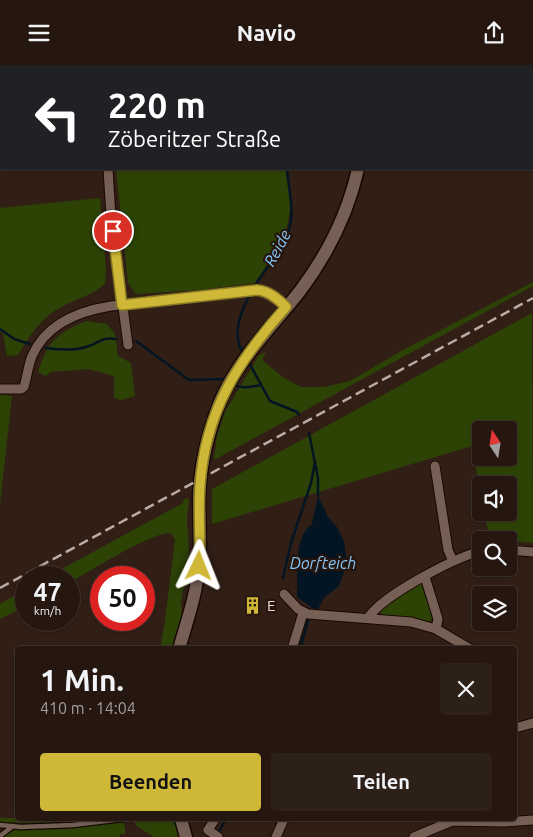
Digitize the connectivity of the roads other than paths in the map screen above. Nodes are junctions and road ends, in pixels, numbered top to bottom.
1 (108, 170) edge
2 (358, 170) edge
3 (122, 305) junction
4 (286, 307) junction
5 (128, 345) dead end
6 (0, 389) edge
7 (435, 466) dead end
8 (517, 551) edge
9 (533, 552) edge
10 (472, 554) edge
11 (453, 561) junction
12 (425, 577) junction
13 (284, 594) dead end
14 (308, 614) junction
15 (368, 618) junction
16 (436, 629) junction
17 (180, 646) edge
18 (293, 646) edge
19 (465, 646) edge
20 (533, 723) edge
21 (517, 727) edge
22 (533, 820) edge
23 (106, 821) edge
24 (182, 821) edge
25 (214, 821) edge
26 (283, 821) edge
27 (0, 825) edge
28 (13, 826) junction
29 (0, 836) edge
30 (216, 836) edge
31 (186, 837) edge
32 (276, 837) edge
33 (414, 837) edge

1 - 3 street
2 - 4 main road
3 - 4 street
3 - 5 street
3 - 6 street
4 - 17 main road
7 - 11 street
8 - 9 street
10 - 11 street
11 - 12 street
12 - 15 street
12 - 16 street
13 - 14 street
14 - 15 street
14 - 18 street
15 - 16 street
16 - 19 street
20 - 21 street
22 - 33 street
23 - 28 lane
24 - 31 main road
25 - 30 street
26 - 32 street
27 - 28 lane
28 - 29 lane

